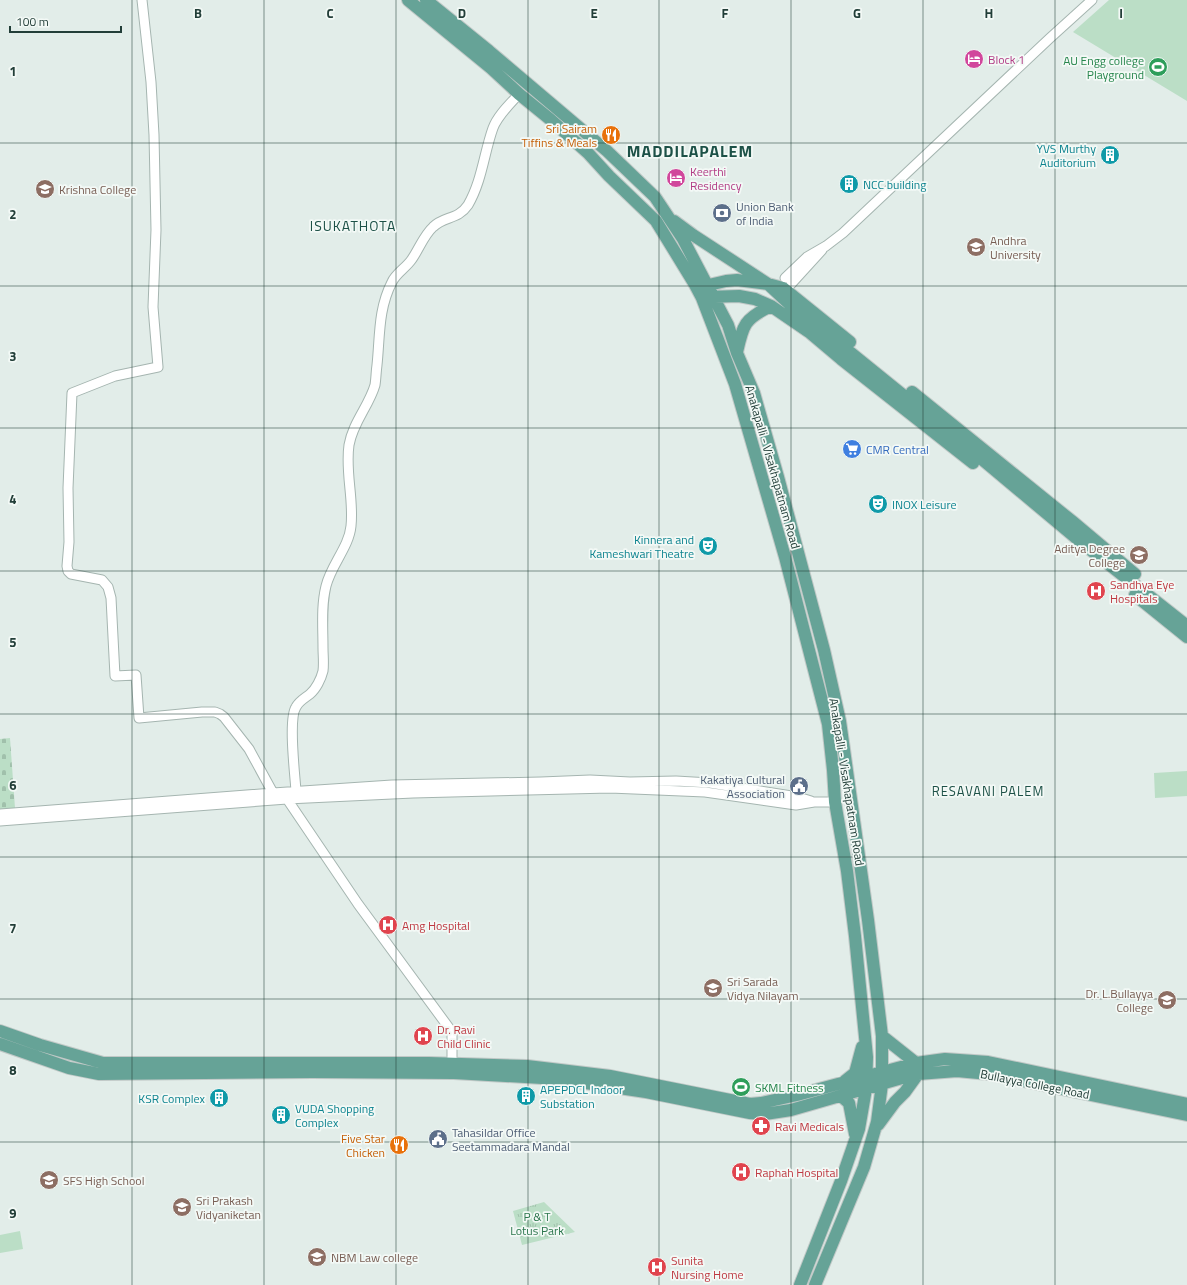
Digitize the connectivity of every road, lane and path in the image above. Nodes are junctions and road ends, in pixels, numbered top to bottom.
1 (142, 0) edge
2 (408, 0) edge
3 (426, 0) edge
4 (1092, 0) edge
5 (518, 94) junction
6 (668, 216) junction
7 (788, 281) dead end
8 (768, 284) junction
9 (705, 292) junction
10 (770, 306) junction
11 (737, 353) junction
12 (1187, 616) edge
13 (1187, 626) edge
14 (1187, 637) edge
15 (296, 791) junction
16 (273, 793) junction
17 (287, 798) junction
18 (814, 802) junction
19 (835, 802) junction
20 (0, 814) edge
21 (0, 821) edge
22 (0, 1031) edge
23 (864, 1032) junction
24 (882, 1036) junction
25 (0, 1044) edge
26 (452, 1064) junction
27 (917, 1068) junction
28 (867, 1076) junction
29 (882, 1078) junction
30 (843, 1083) junction
31 (866, 1089) junction
32 (841, 1096) junction
33 (1187, 1104) edge
34 (1187, 1114) edge
35 (874, 1131) junction
36 (855, 1139) junction
37 (800, 1285) edge
38 (815, 1285) edge

1 - 16 street
2 - 5 main road
3 - 6 main road
4 - 7 street
5 - 9 main road
5 - 15 street
6 - 8 main road
6 - 9 main road
8 - 9 main road
8 - 12 main road
8 - 13 main road
9 - 10 main road
9 - 11 main road, Anakapalli - Visakhapatnam Road
9 - 19 main road, Anakapalli - Visakhapatnam Road
10 - 11 main road
10 - 14 main road
11 - 24 main road, Anakapalli - Visakhapatnam Road
15 - 16 street
15 - 18 street
16 - 17 street
16 - 20 street
17 - 18 street
17 - 21 street
17 - 26 street
18 - 19 street
19 - 23 main road, Anakapalli - Visakhapatnam Road
22 - 26 main road
23 - 28 main road, Anakapalli - Visakhapatnam Road
23 - 30 main road
24 - 27 main road
24 - 29 main road, Anakapalli - Visakhapatnam Road
25 - 32 main road
26 - 30 main road
27 - 29 main road, Bullayya College Road
27 - 33 main road, Bullayya College Road
27 - 34 main road, Bullayya College Road
27 - 35 main road
28 - 29 main road
28 - 30 main road
28 - 31 main road, Anakapalli - Visakhapatnam Road
29 - 31 main road
29 - 35 main road, Anakapalli - Visakhapatnam Road
31 - 32 main road
31 - 36 main road, Anakapalli - Visakhapatnam Road
32 - 36 main road
35 - 38 main road, Anakapalli - Visakhapatnam Road
36 - 37 main road, Anakapalli - Visakhapatnam Road

